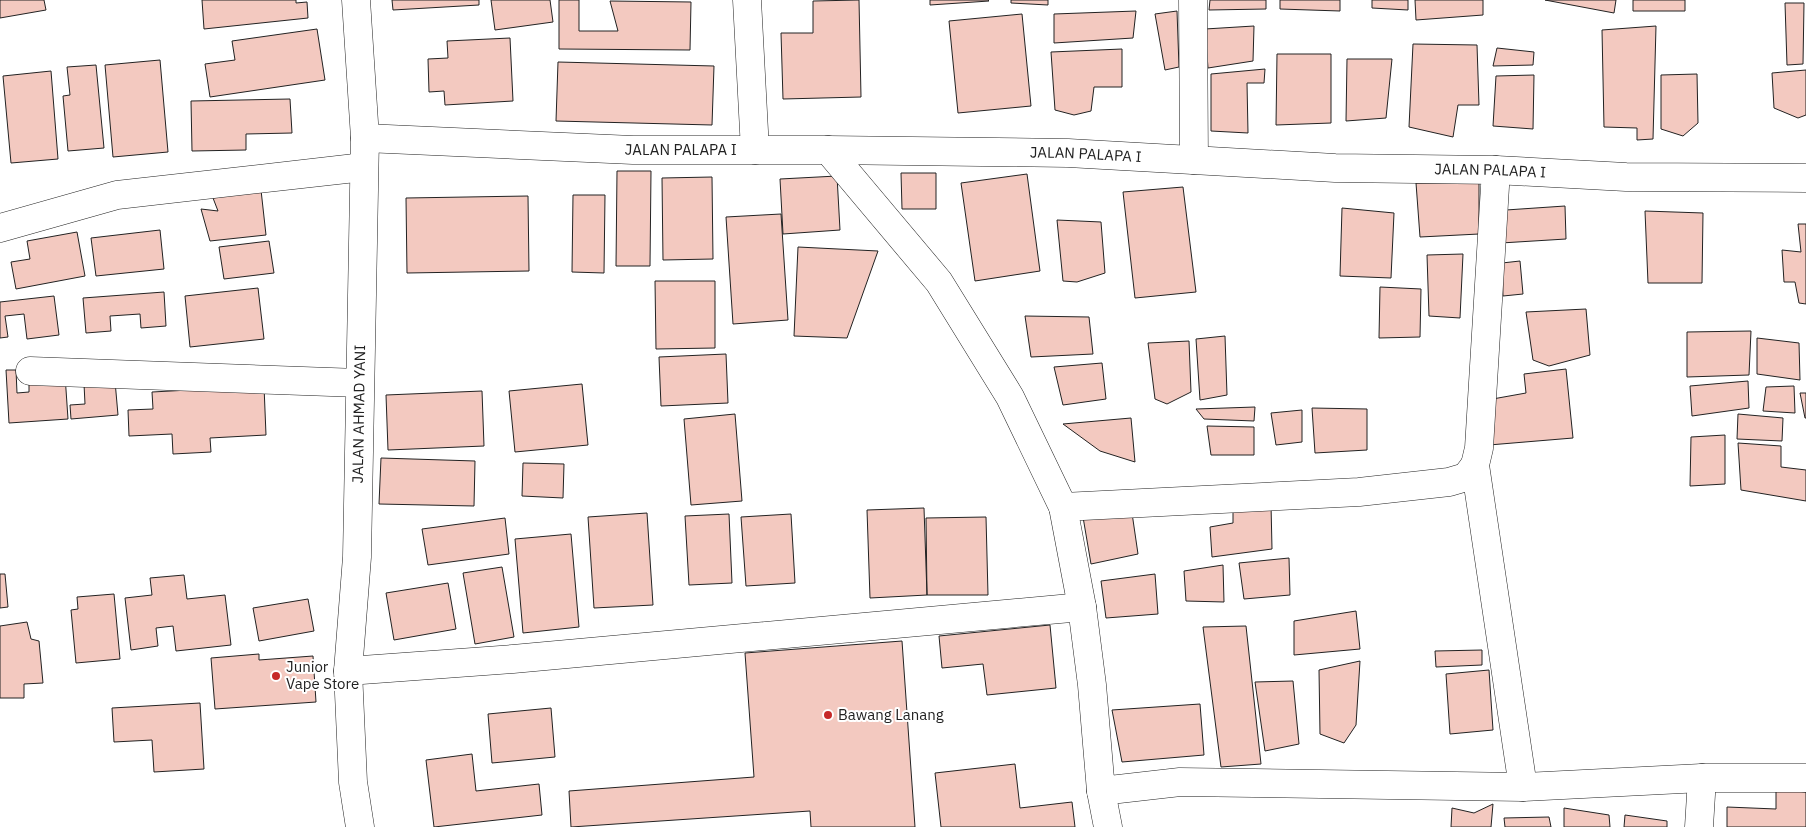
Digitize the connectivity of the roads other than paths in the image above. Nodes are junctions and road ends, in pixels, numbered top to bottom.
1 (356, 0) edge
2 (748, 0) edge
3 (1193, 0) edge
4 (365, 138) junction
5 (755, 150) junction
6 (828, 150) junction
7 (1194, 160) junction
8 (364, 167) junction
9 (1496, 170) junction
10 (1806, 178) edge
11 (0, 228) edge
12 (30, 371) dead end
13 (359, 383) junction
14 (1475, 465) junction
15 (1063, 507) junction
16 (1082, 607) junction
17 (348, 671) junction
18 (1702, 778) junction
19 (1806, 778) edge
20 (1523, 787) junction
21 (1101, 791) junction
22 (360, 827) edge
23 (1108, 827) edge
24 (1699, 827) edge

1 - 4 street, JALAN AHMAD YANI
2 - 5 street
3 - 7 street
4 - 5 street, JALAN PALAPA I
4 - 8 street, JALAN AHMAD YANI
5 - 6 street, JALAN PALAPA I
6 - 7 street, JALAN PALAPA I
6 - 15 street
7 - 9 street, JALAN PALAPA I
8 - 11 street
8 - 13 street, JALAN AHMAD YANI
9 - 10 street, JALAN PALAPA I
9 - 14 street
12 - 13 street
13 - 17 street, JALAN AHMAD YANI
14 - 15 street
14 - 20 street
15 - 16 street
16 - 17 street
16 - 21 street
17 - 22 street, JALAN AHMAD YANI
18 - 19 street
18 - 20 street
18 - 24 street
20 - 21 street
21 - 23 street

